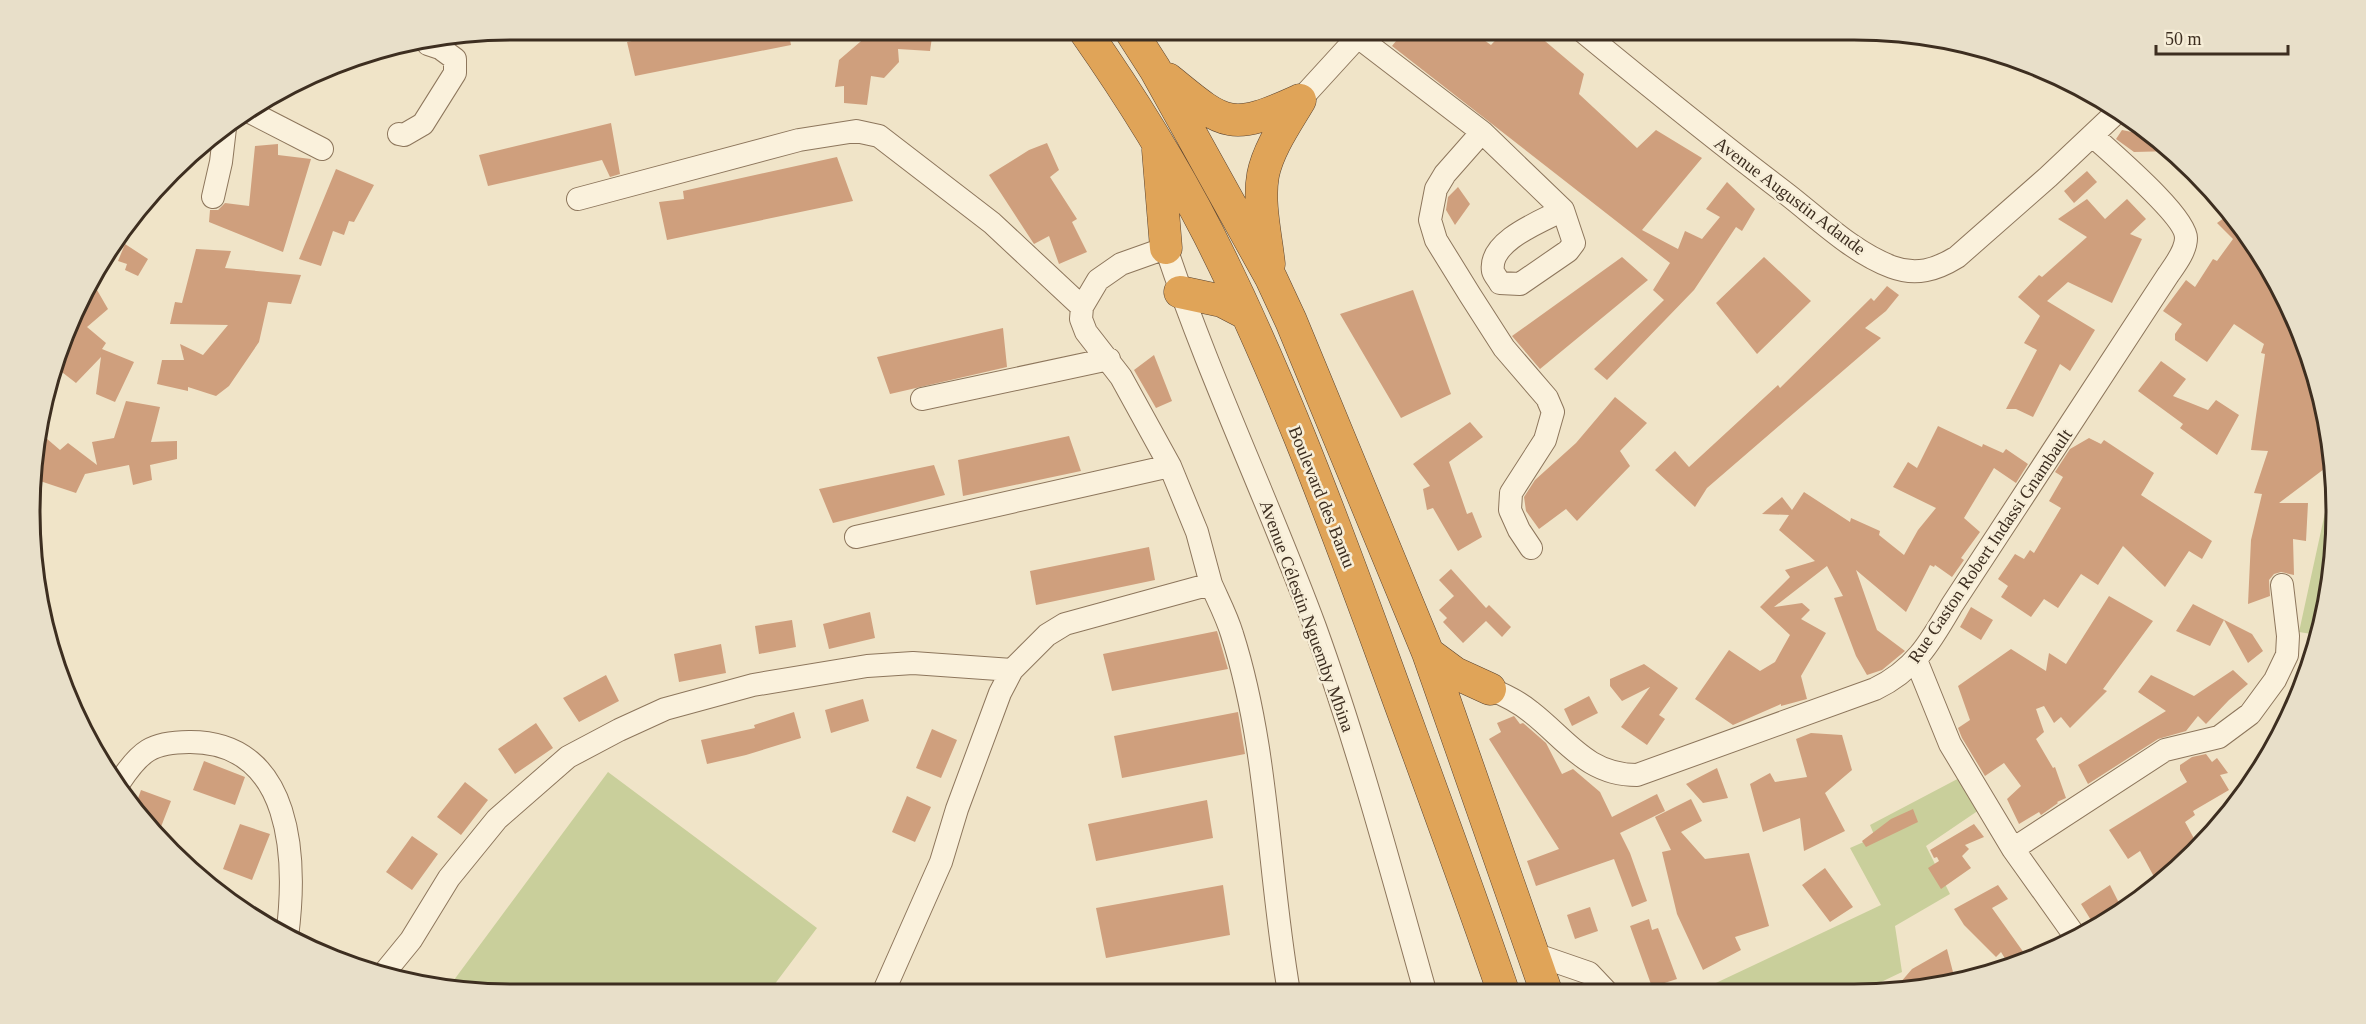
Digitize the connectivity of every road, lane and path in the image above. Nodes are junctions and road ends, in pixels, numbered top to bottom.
1 (1090, 40) edge
2 (1136, 40) edge
3 (1355, 40) edge
4 (1368, 40) edge
5 (1593, 40) edge
6 (437, 47) edge
7 (1155, 69) junction
8 (1300, 100) junction
9 (257, 116) edge
10 (2112, 117) edge
11 (1482, 132) junction
12 (399, 134) dead end
13 (2093, 136) junction
14 (223, 140) edge
15 (1157, 143) junction
16 (322, 149) dead end
17 (213, 197) dead end
18 (578, 199) dead end
19 (1563, 210) dead end
20 (1166, 248) junction
21 (1271, 278) junction
22 (1180, 292) junction
23 (1082, 307) junction
24 (1247, 314) junction
25 (1109, 359) junction
26 (922, 399) dead end
27 (1170, 466) junction
28 (856, 537) dead end
29 (1531, 548) dead end
30 (1211, 584) junction
31 (2282, 585) dead end
32 (1428, 653) junction
33 (1916, 660) junction
34 (1012, 670) junction
35 (1490, 689) junction
36 (1450, 722) junction
37 (123, 778) edge
38 (2013, 849) junction
39 (288, 927) edge
40 (2071, 931) edge
41 (1534, 954) junction
42 (389, 967) edge
43 (887, 984) edge
44 (1288, 984) edge
45 (1423, 984) edge
46 (1501, 984) edge
47 (1544, 984) edge
48 (1599, 984) edge

1 - 15 highway, Boulevard des Bantu
2 - 7 highway, Boulevard des Bantu
3 - 8 street
4 - 11 street
5 - 13 street, Avenue Augustin Adande
6 - 12 street
7 - 8 highway
7 - 21 highway, Boulevard des Bantu
8 - 21 highway
9 - 16 street
10 - 13 street, Avenue Augustin Adande
11 - 19 street
11 - 29 street
13 - 33 street, Rue Gaston Robert Indassi Gnambault
14 - 17 street
15 - 20 highway
15 - 24 highway, Boulevard des Bantu
18 - 23 street
20 - 22 street, Avenue Célestin Nguemby Mbina
20 - 23 street
21 - 32 highway, Boulevard des Bantu
22 - 24 highway
22 - 45 street, Avenue Célestin Nguemby Mbina
23 - 25 street
24 - 46 highway, Boulevard des Bantu
25 - 26 street
25 - 27 street
27 - 28 street
27 - 30 street
30 - 34 street
30 - 44 street
31 - 38 street
32 - 35 highway
32 - 36 highway, Boulevard des Bantu
33 - 35 street, Rue Gaston Robert Indassi Gnambault
33 - 38 street
34 - 42 street
34 - 43 street
35 - 36 highway
36 - 41 highway, Boulevard des Bantu
37 - 39 street
38 - 40 street
41 - 47 highway, Boulevard des Bantu
41 - 48 street

